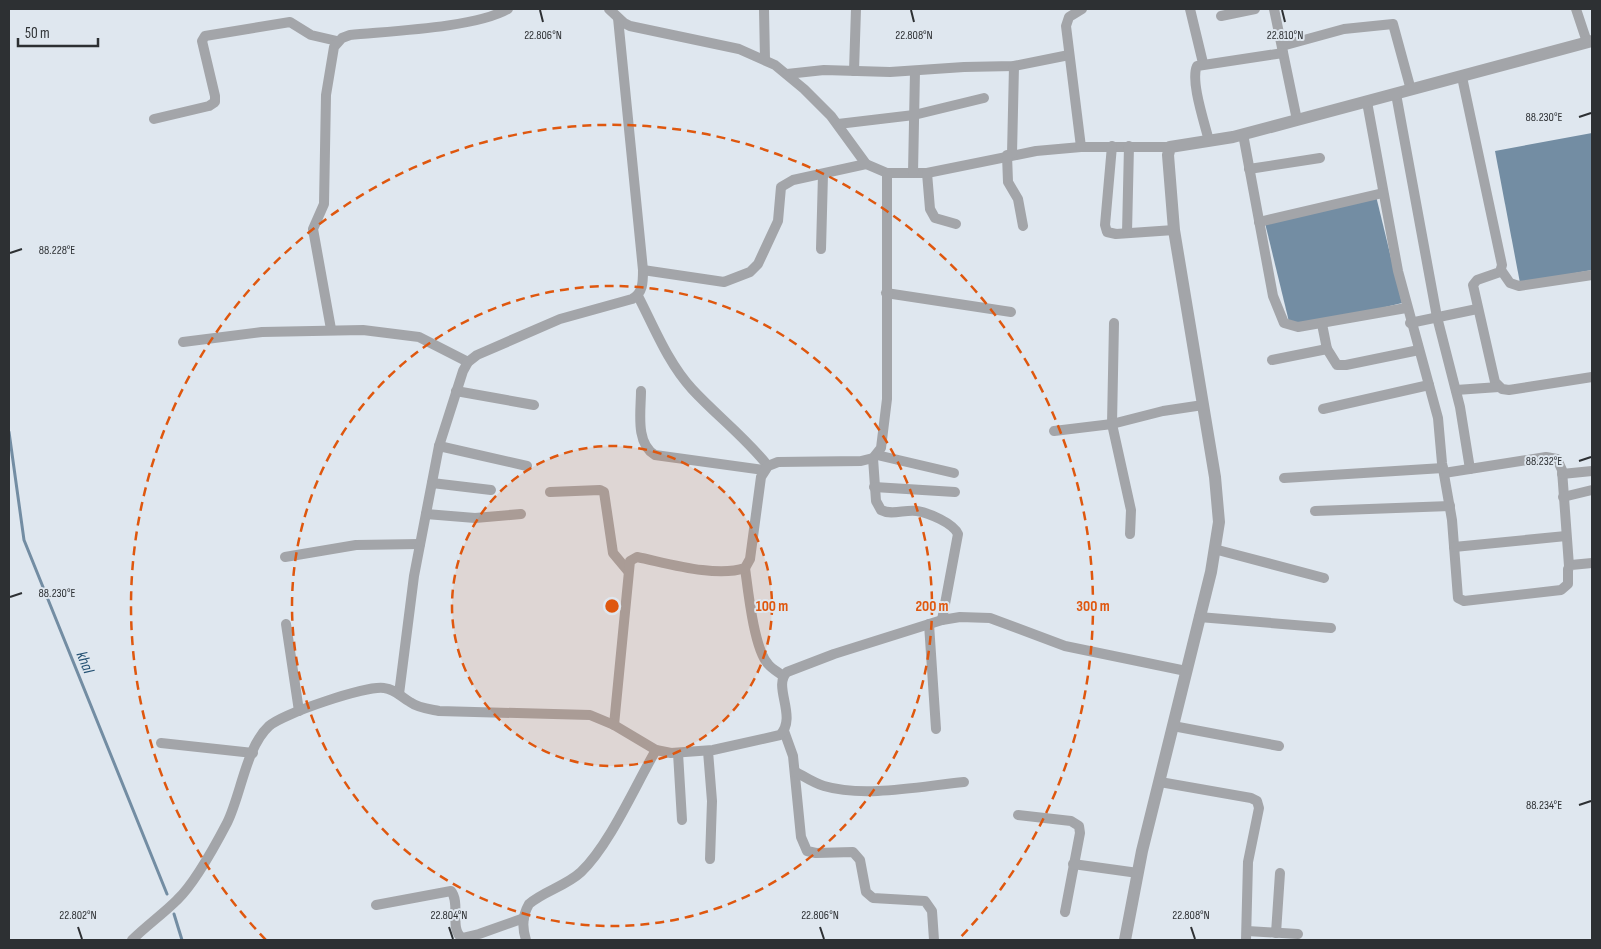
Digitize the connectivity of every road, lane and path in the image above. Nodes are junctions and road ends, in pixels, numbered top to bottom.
1 (508, 9) edge
2 (609, 9) edge
3 (764, 9) edge
4 (856, 9) edge
5 (1082, 9) edge
6 (1190, 9) edge
7 (1255, 9) edge
8 (1275, 9) edge
9 (1576, 9) edge
10 (1221, 16) dead end
11 (618, 18) junction
12 (337, 41) junction
13 (1589, 42) edge
14 (1283, 49) junction
15 (1069, 55) junction
16 (765, 60) junction
17 (1203, 63) junction
18 (1014, 66) junction
19 (854, 71) junction
20 (914, 71) junction
21 (787, 74) junction
22 (1462, 77) junction
23 (1411, 90) junction
24 (1396, 94) junction
25 (984, 98) dead end
26 (1367, 102) junction
27 (914, 115) junction
28 (154, 118) dead end
29 (1297, 120) junction
30 (838, 124) junction
31 (1243, 134) junction
32 (1209, 141) junction
33 (1112, 146) junction
34 (1129, 146) junction
35 (1081, 147) junction
36 (1170, 147) junction
37 (1009, 155) junction
38 (1320, 158) dead end
39 (866, 164) junction
40 (1249, 169) junction
41 (887, 173) junction
42 (913, 173) junction
43 (927, 173) junction
44 (822, 174) junction
45 (1383, 193) junction
46 (1259, 222) junction
47 (956, 224) dead end
48 (1023, 226) dead end
49 (1174, 230) junction
50 (1127, 233) junction
51 (821, 248) dead end
52 (643, 270) junction
53 (1501, 270) junction
54 (1592, 275) edge
55 (886, 293) junction
56 (638, 296) junction
57 (1406, 308) junction
58 (1477, 309) junction
59 (1011, 312) dead end
60 (1437, 317) junction
61 (1410, 322) junction
62 (1114, 323) dead end
63 (1322, 324) junction
64 (331, 329) junction
65 (183, 342) dead end
66 (1327, 349) junction
67 (1419, 350) junction
68 (1272, 360) dead end
69 (468, 362) junction
70 (1592, 377) edge
71 (1430, 385) junction
72 (1499, 387) junction
73 (1456, 390) junction
74 (456, 391) junction
75 (641, 391) dead end
76 (534, 405) dead end
77 (1203, 405) junction
78 (1323, 409) dead end
79 (1112, 424) junction
80 (1054, 431) dead end
81 (439, 446) junction
82 (875, 457) junction
83 (527, 466) dead end
84 (766, 468) junction
85 (1470, 469) junction
86 (1443, 470) junction
87 (1592, 471) edge
88 (954, 474) dead end
89 (1562, 474) junction
90 (1284, 478) dead end
91 (432, 483) junction
92 (874, 487) junction
93 (491, 490) dead end
94 (1592, 490) edge
95 (550, 492) dead end
96 (955, 492) dead end
97 (1564, 496) junction
98 (1450, 506) junction
99 (1314, 511) dead end
100 (426, 514) junction
101 (521, 514) dead end
102 (1130, 534) dead end
103 (1566, 536) junction
104 (420, 544) junction
105 (1454, 547) junction
106 (1214, 550) junction
107 (285, 557) dead end
108 (1592, 563) edge
109 (1569, 566) junction
110 (745, 568) junction
111 (628, 572) junction
112 (1324, 578) dead end
113 (1199, 617) junction
114 (942, 620) junction
115 (286, 624) dead end
116 (929, 624) junction
117 (1331, 628) dead end
118 (1186, 671) junction
119 (783, 676) junction
120 (399, 694) junction
121 (299, 711) junction
122 (614, 725) junction
123 (1173, 726) junction
124 (936, 729) dead end
125 (784, 731) junction
126 (161, 742) dead end
127 (1279, 746) dead end
128 (656, 750) junction
129 (708, 751) junction
130 (253, 753) junction
131 (678, 753) junction
132 (796, 772) junction
133 (964, 782) dead end
134 (1160, 782) junction
135 (1018, 815) dead end
136 (682, 820) dead end
137 (710, 860) dead end
138 (1073, 864) junction
139 (1138, 873) junction
140 (1280, 873) dead end
141 (376, 905) dead end
142 (1066, 912) dead end
143 (524, 918) junction
144 (1276, 933) junction
145 (1298, 934) dead end
146 (1247, 936) edge
147 (132, 940) edge
148 (526, 940) edge
149 (934, 940) edge
150 (1125, 940) edge

1 - 12 street
2 - 11 street
3 - 16 street
4 - 19 street
5 - 15 street
6 - 17 street
7 - 10 street
8 - 14 street
9 - 13 street
11 - 16 street
11 - 52 street
12 - 28 street
12 - 64 street
13 - 22 street
14 - 17 street
14 - 23 street
14 - 29 street
15 - 18 street
15 - 35 street
16 - 21 street
17 - 32 street
18 - 20 street
18 - 37 street
19 - 20 street
19 - 21 street
20 - 27 street
21 - 30 street
22 - 23 street
22 - 53 street
23 - 24 street
24 - 26 street
24 - 60 street
25 - 27 street
26 - 29 street
26 - 45 street
27 - 30 street
27 - 42 street
29 - 31 street
30 - 39 street
31 - 32 street
31 - 40 street
32 - 36 street
33 - 34 street
33 - 35 street
33 - 50 street
34 - 36 street
34 - 50 street
35 - 37 street
36 - 49 street
37 - 43 street
37 - 48 street
38 - 40 street
39 - 41 street
39 - 44 street
40 - 46 street
41 - 42 street
41 - 55 street
42 - 43 street
43 - 47 street
44 - 51 street
44 - 52 street
45 - 46 street
45 - 57 street
46 - 63 street
49 - 50 street
49 - 77 street
52 - 56 street
53 - 54 street
53 - 58 street
55 - 59 street
55 - 82 street
56 - 69 street
56 - 84 street
57 - 61 street
57 - 63 street
58 - 60 street
58 - 72 street
60 - 61 street
60 - 73 street
61 - 67 street
62 - 79 street
63 - 66 street
64 - 65 street
64 - 69 street
66 - 67 street
66 - 68 street
67 - 71 street
69 - 74 street
70 - 72 street
71 - 78 street
71 - 86 street
72 - 73 street
73 - 85 street
74 - 76 street
74 - 81 street
75 - 84 street
77 - 79 street
77 - 106 street
79 - 80 street
79 - 102 street
81 - 83 street
81 - 91 street
82 - 84 street
82 - 88 street
82 - 92 street
84 - 110 street
85 - 86 street
85 - 89 street
86 - 90 street
86 - 98 street
87 - 89 street
89 - 97 street
91 - 93 street
91 - 100 street
92 - 96 street
92 - 114 street
94 - 97 street
95 - 111 street
97 - 103 street
98 - 99 street
98 - 105 street
100 - 101 street
100 - 104 street
103 - 105 street
103 - 109 street
104 - 107 street
104 - 120 street
105 - 109 street
106 - 112 street
106 - 113 street
108 - 109 street
110 - 111 street
110 - 119 street
111 - 122 street
113 - 117 street
113 - 118 street
114 - 116 street
114 - 118 street
115 - 121 street
116 - 119 street
116 - 124 street
118 - 123 street
119 - 125 street
120 - 121 street
120 - 122 street
121 - 130 street
122 - 128 street
123 - 127 street
123 - 134 street
125 - 129 street
125 - 132 street
126 - 130 street
128 - 131 street
128 - 143 street
129 - 131 street
129 - 137 street
130 - 147 street
131 - 136 street
132 - 133 street
132 - 149 street
134 - 139 street
134 - 146 street
135 - 138 street
138 - 139 street
138 - 142 street
139 - 150 street
140 - 144 street
141 - 143 street
143 - 148 street
144 - 145 street
144 - 146 street

